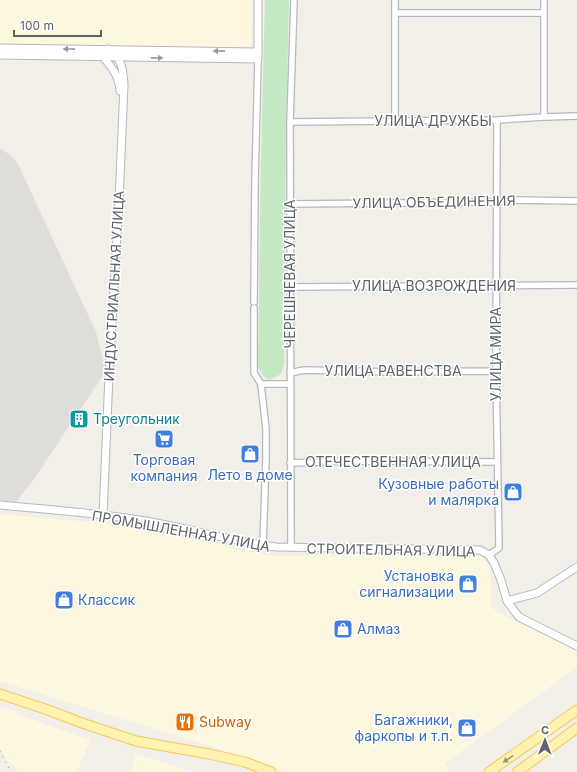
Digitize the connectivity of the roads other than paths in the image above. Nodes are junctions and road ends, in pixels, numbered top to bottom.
1 (258, 0) edge
2 (294, 0) edge
3 (394, 0) edge
4 (544, 0) edge
5 (395, 13) junction
6 (544, 14) junction
7 (0, 48) edge
8 (108, 49) junction
9 (258, 52) junction
10 (0, 55) edge
11 (102, 56) junction
12 (118, 57) junction
13 (258, 60) junction
14 (577, 116) edge
15 (544, 117) junction
16 (123, 119) junction
17 (497, 120) junction
18 (395, 121) junction
19 (290, 122) junction
20 (577, 200) edge
21 (496, 202) junction
22 (290, 204) junction
23 (496, 285) junction
24 (577, 285) edge
25 (290, 287) junction
26 (496, 371) junction
27 (290, 373) junction
28 (261, 384) junction
29 (290, 384) junction
30 (497, 462) junction
31 (290, 463) junction
32 (0, 505) edge
33 (103, 515) junction
34 (263, 545) junction
35 (291, 548) junction
36 (489, 555) junction
37 (577, 567) edge
38 (507, 601) junction
39 (577, 646) edge
40 (0, 694) edge
41 (577, 710) edge
42 (577, 728) edge
43 (245, 762) junction
44 (262, 772) edge
45 (271, 772) edge
46 (488, 772) edge
47 (517, 772) edge

1 - 9 street
2 - 19 street, ЧЕРЕШНЕВАЯ УЛИЦА
3 - 5 street
4 - 6 street
5 - 6 street
5 - 18 street
6 - 15 street
8 -> 7 street
9 -> 8 street
8 - 12 street
9 - 13 street
10 - 11 street
11 - 12 street
11 - 16 street
12 -> 13 street
12 - 16 street, ИНДУСТРИАЛЬНАЯ УЛИЦА
13 - 28 street
14 - 15 street, УЛИЦА ДРУЖБЫ
15 - 17 street, УЛИЦА ДРУЖБЫ
16 - 33 street, ИНДУСТРИАЛЬНАЯ УЛИЦА
17 - 18 street, УЛИЦА ДРУЖБЫ
17 - 21 street, УЛИЦА МИРА
18 - 19 street, УЛИЦА ДРУЖБЫ
19 - 22 street, ЧЕРЕШНЕВАЯ УЛИЦА
20 - 21 street, УЛИЦА ОБЪЕДИНЕНИЯ
21 - 22 street, УЛИЦА ОБЪЕДИНЕНИЯ
21 - 23 street, УЛИЦА МИРА
22 - 25 street, ЧЕРЕШНЕВАЯ УЛИЦА
23 - 24 street, УЛИЦА ВОЗРОЖДЕНИЯ
23 - 25 street, УЛИЦА ВОЗРОЖДЕНИЯ
23 - 26 street, УЛИЦА МИРА
25 - 27 street, ЧЕРЕШНЕВАЯ УЛИЦА
26 - 27 street, УЛИЦА РАВЕНСТВА
26 - 30 street, УЛИЦА МИРА
27 - 29 street, ЧЕРЕШНЕВАЯ УЛИЦА
28 - 29 street
28 - 34 street
29 - 31 street, ЧЕРЕШНЕВАЯ УЛИЦА
30 - 31 street, ОТЕЧЕСТВЕННАЯ УЛИЦА
30 - 36 street, УЛИЦА МИРА
31 - 35 street, ЧЕРЕШНЕВАЯ УЛИЦА
32 - 33 street, ПРОМЫШЛЕННАЯ УЛИЦА
33 - 34 street, ПРОМЫШЛЕННАЯ УЛИЦА
34 - 35 street, ПРОМЫШЛЕННАЯ УЛИЦА
35 - 36 street, СТРОИТЕЛЬНАЯ УЛИЦА
36 - 38 street
37 - 38 street
38 - 39 street
40 - 43 main road
41 -> 46 main road
42 - 47 main road
43 - 44 main road
43 - 45 main road

